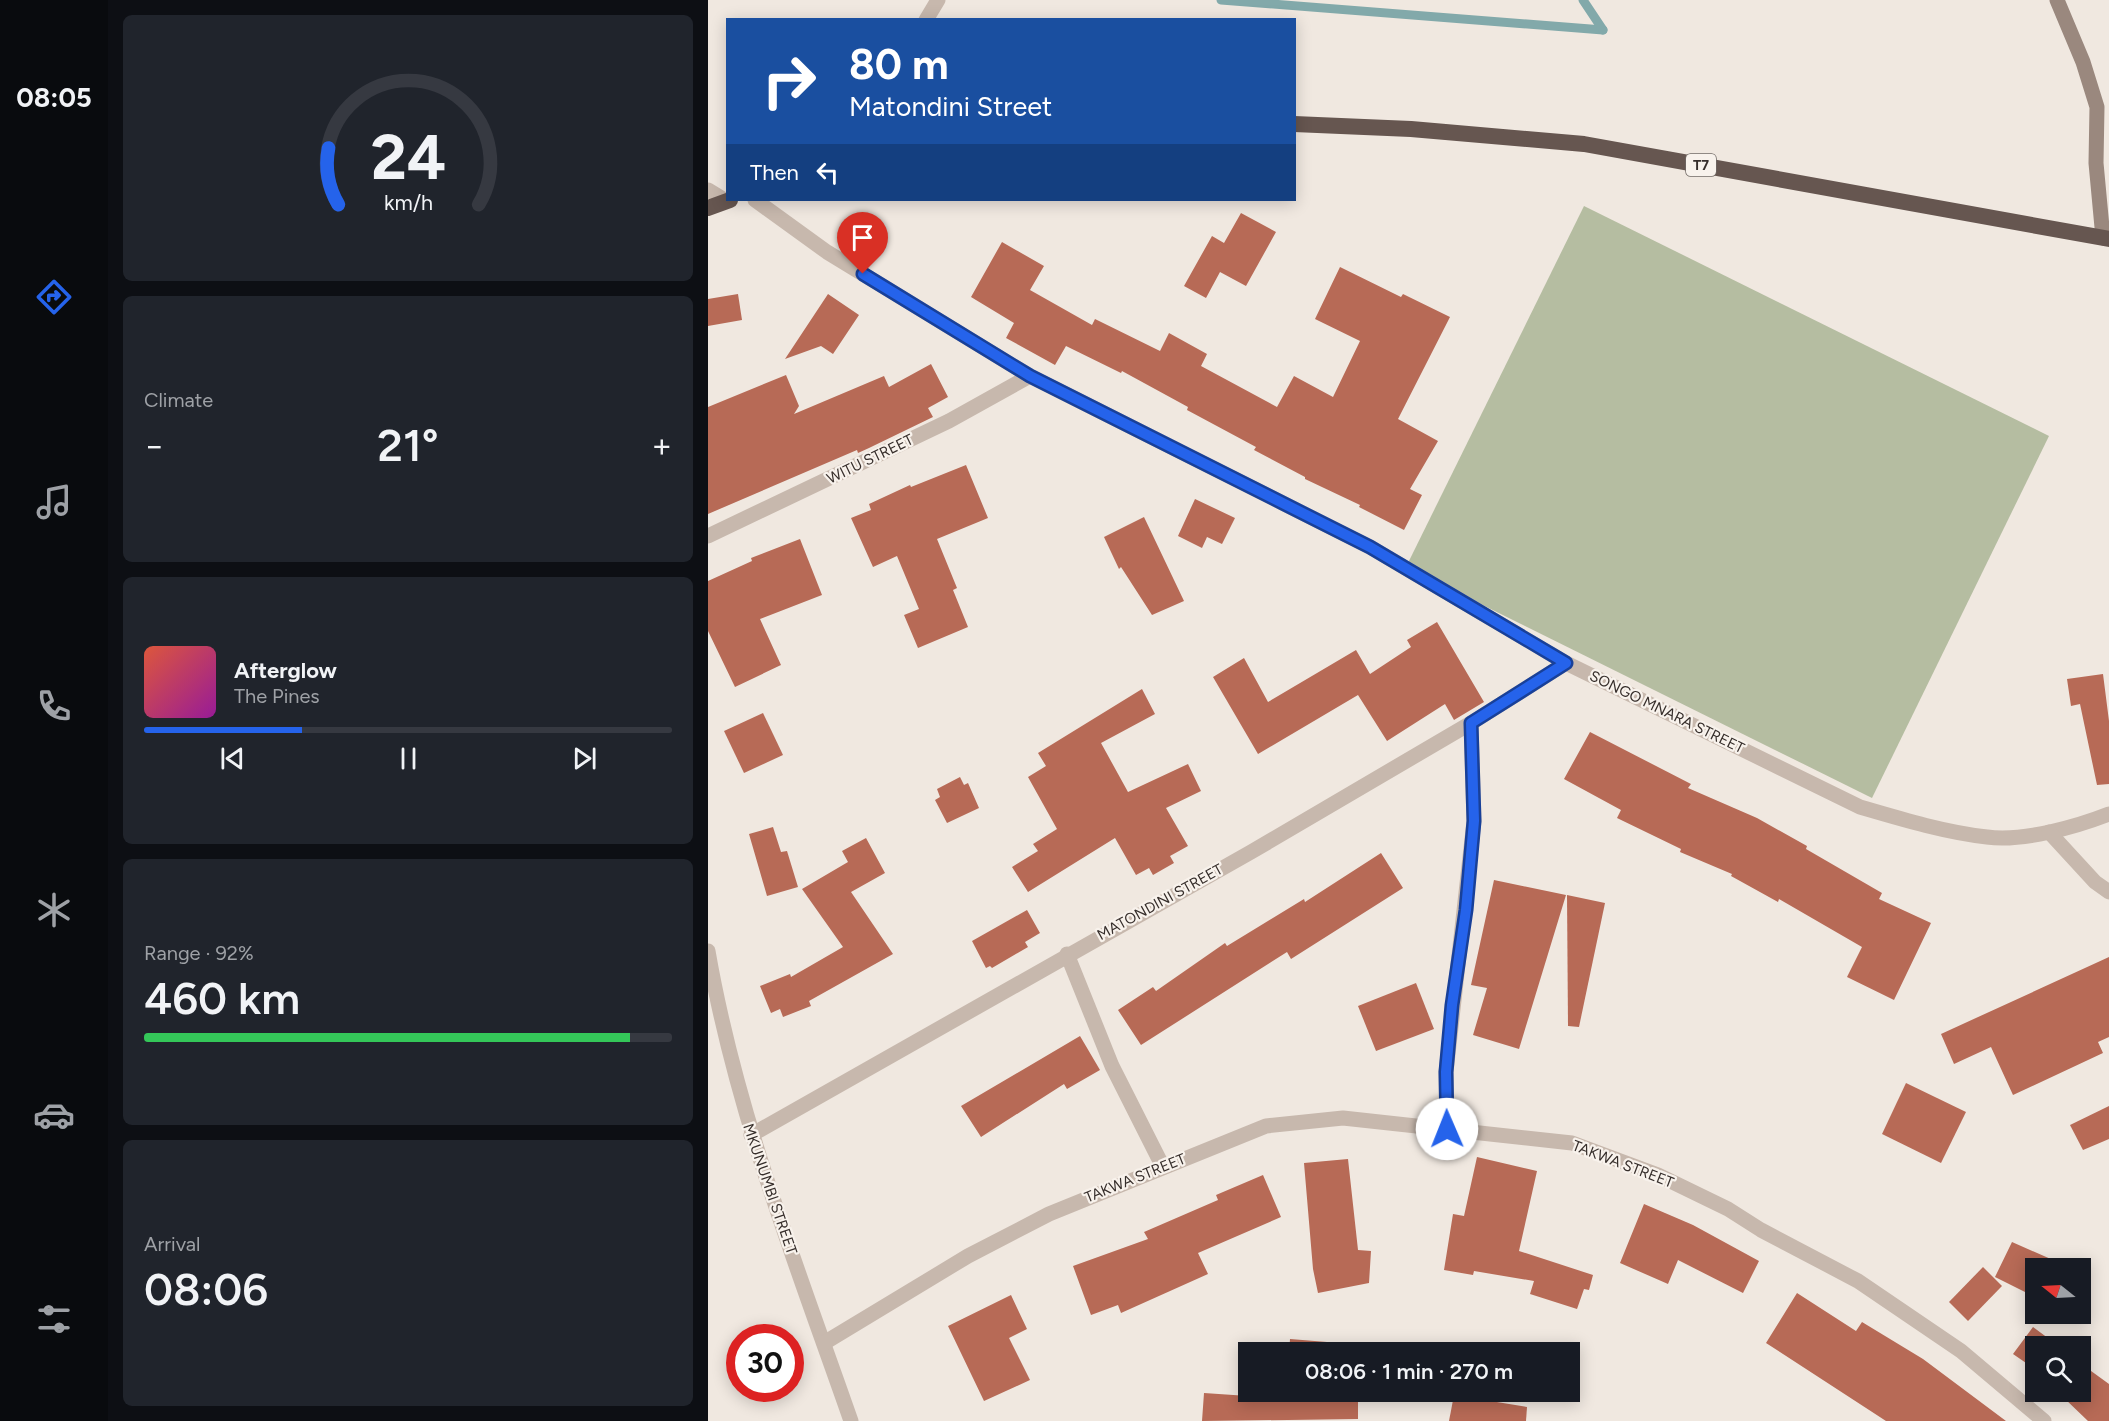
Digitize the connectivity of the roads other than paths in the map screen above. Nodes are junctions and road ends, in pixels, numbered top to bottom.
1 (938, 0) edge
2 (2057, 0) edge
3 (927, 18) edge
4 (1296, 124) edge
5 (708, 190) edge
6 (726, 199) edge
7 (726, 201) edge
8 (756, 201) edge
9 (708, 208) edge
10 (2106, 238) edge
11 (1030, 376) junction
12 (708, 536) edge
13 (1566, 663) junction
14 (1471, 723) junction
15 (2109, 814) edge
16 (2049, 832) junction
17 (2109, 892) edge
18 (708, 951) edge
19 (1067, 954) junction
20 (1447, 1129) junction
21 (751, 1135) junction
22 (1163, 1167) junction
23 (824, 1343) junction
24 (851, 1421) edge
25 (2044, 1421) edge

1 - 3 street
2 - 10 main road
4 - 10 highway, T7
5 - 6 street
7 - 9 highway
8 - 11 street, SONGO MNARA STREET
11 - 12 street, WITU STREET
11 - 13 street, SONGO MNARA STREET
13 - 14 street, MATONDINI STREET
13 - 16 street, SONGO MNARA STREET
14 - 19 street, MATONDINI STREET
14 - 20 street
15 - 16 street, SONGO MNARA STREET
16 - 17 street
18 - 21 street, MKUNUMBI STREET
19 - 21 street, MATONDINI STREET
19 - 22 street
20 - 22 street, TAKWA STREET
20 - 25 street, TAKWA STREET
21 - 23 street, MKUNUMBI STREET
22 - 23 street, TAKWA STREET
23 - 24 street, MKUNUMBI STREET

